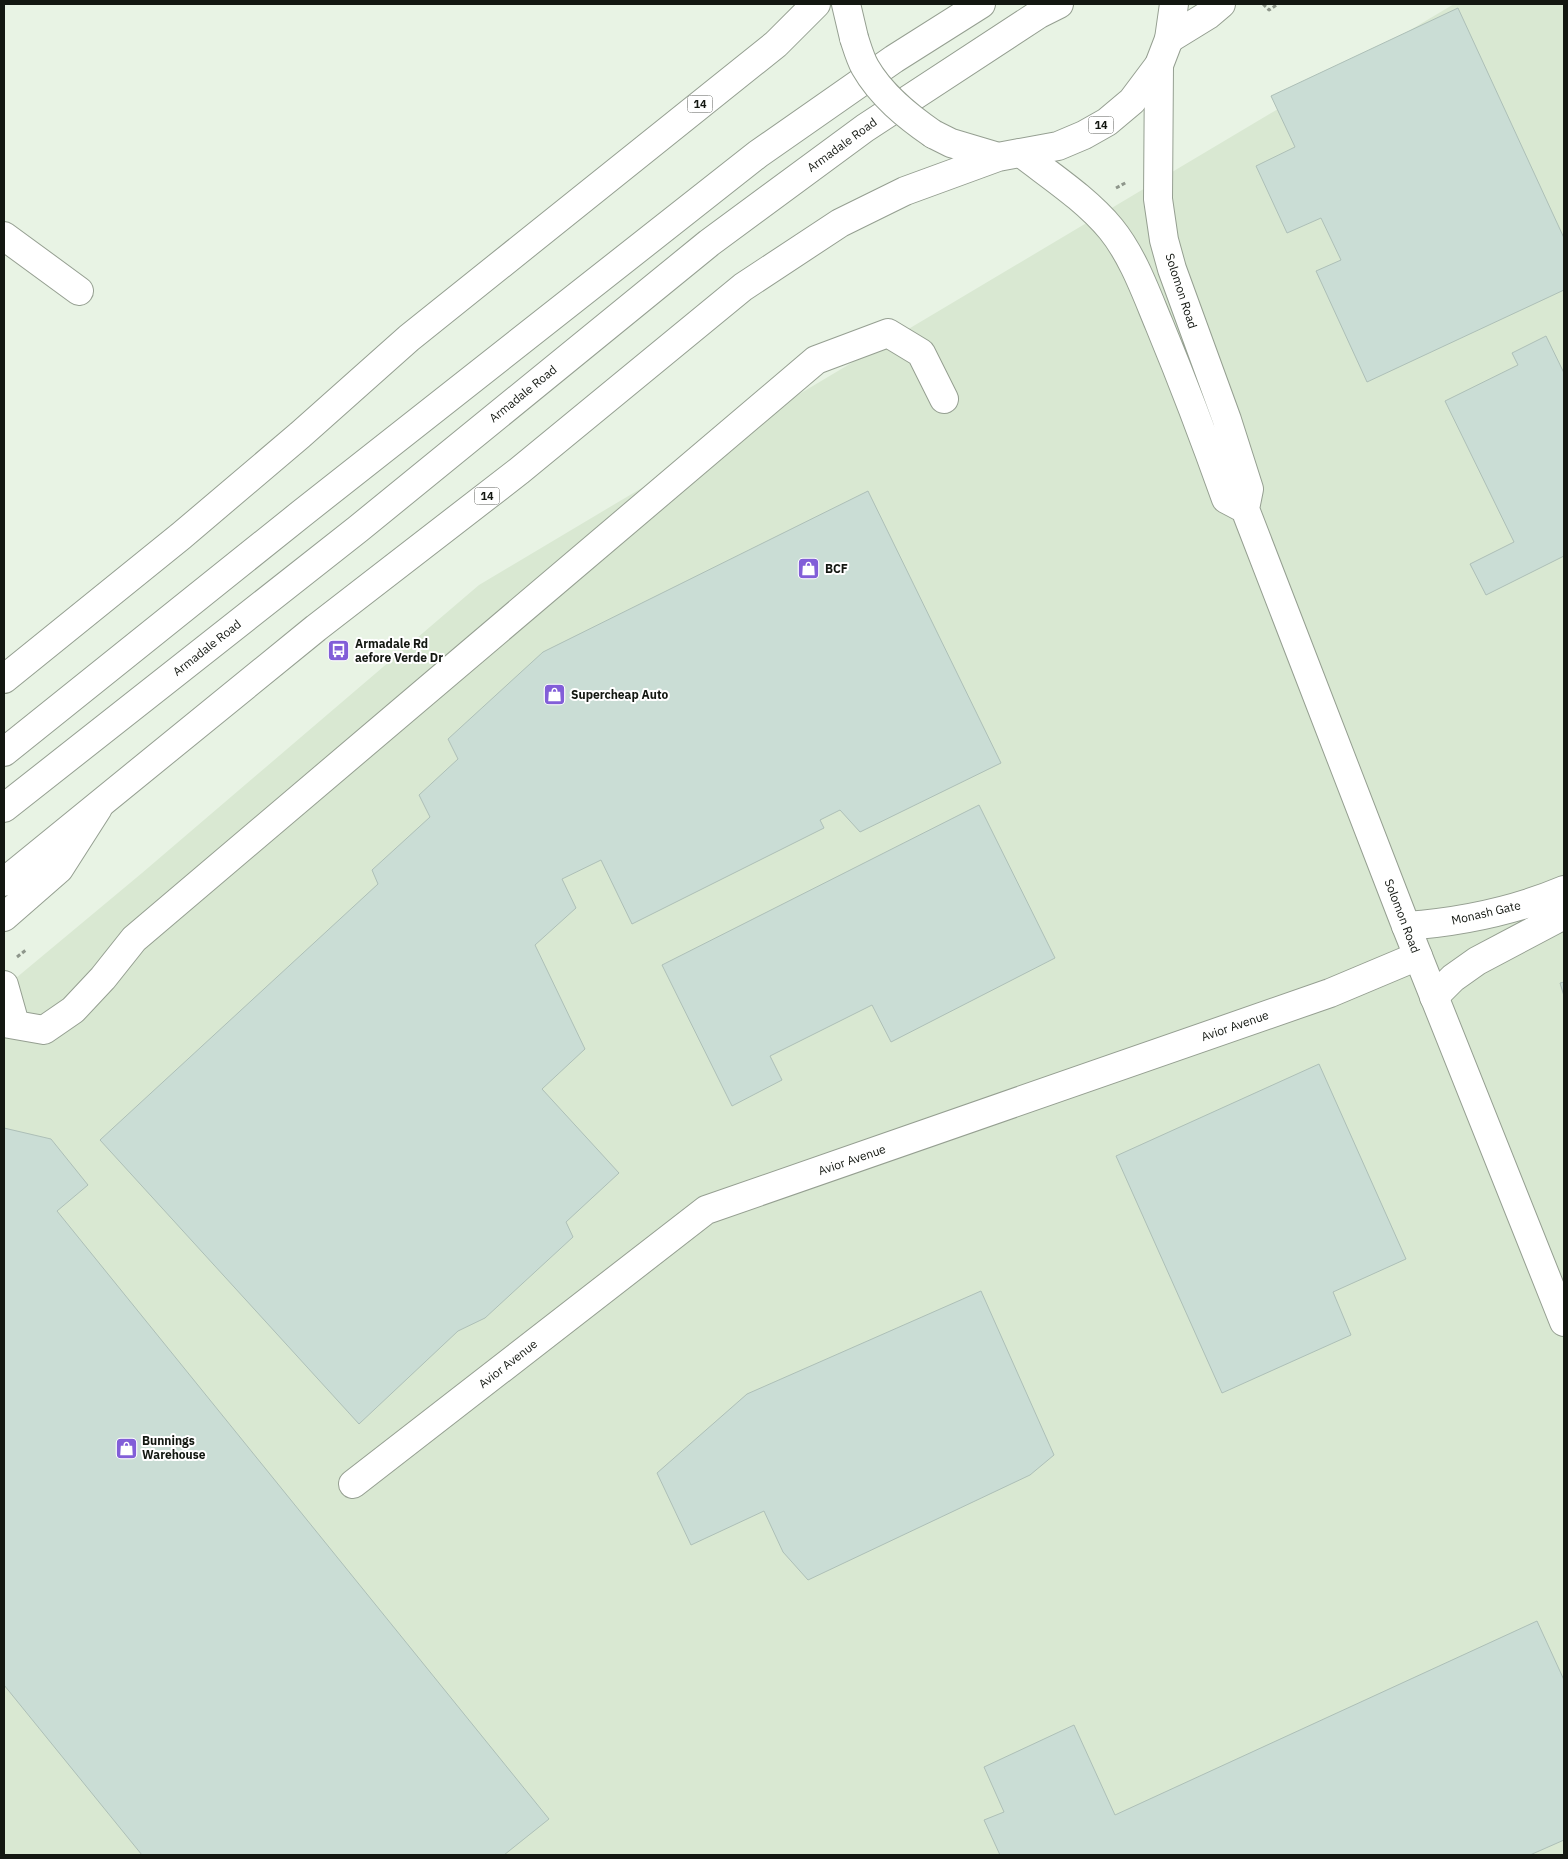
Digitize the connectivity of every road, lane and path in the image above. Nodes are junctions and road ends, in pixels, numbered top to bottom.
1 (816, 4) edge
2 (846, 4) edge
3 (981, 4) edge
4 (1059, 4) edge
5 (1174, 4) edge
6 (1220, 4) edge
7 (1263, 4) edge
8 (1278, 4) edge
9 (1169, 39) junction
10 (1159, 65) junction
11 (1009, 155) junction
12 (1133, 181) dead end
13 (1114, 190) dead end
14 (4, 236) edge
15 (79, 291) dead end
16 (944, 399) dead end
17 (1245, 509) junction
18 (4, 679) edge
19 (4, 752) edge
20 (101, 803) junction
21 (4, 808) edge
22 (4, 882) edge
23 (1564, 890) edge
24 (1564, 915) edge
25 (4, 917) edge
26 (1406, 926) junction
27 (1418, 956) junction
28 (4, 985) edge
29 (1434, 997) junction
30 (9, 1023) edge
31 (1564, 1322) edge
32 (353, 1484) dead end

1 - 18 main road, 14
2 - 11 main road, 14, bridge
3 - 19 main road
4 - 21 main road, Armadale Road
5 - 9 main road, 14
6 - 9 main road
7 - 8 path
9 - 10 main road, 14
10 - 11 main road, 14
10 - 17 main road, Solomon Road
11 - 17 main road
11 - 20 main road, 14
12 - 13 path
14 - 15 main road
16 - 30 main road
17 - 26 main road, Solomon Road
20 - 22 main road, 14
20 - 25 main road
23 - 26 main road, Monash Gate
24 - 29 main road
26 - 27 main road, Solomon Road
27 - 29 main road, Solomon Road
27 - 32 main road, Avior Avenue
28 - 30 main road
29 - 31 main road, Solomon Road

